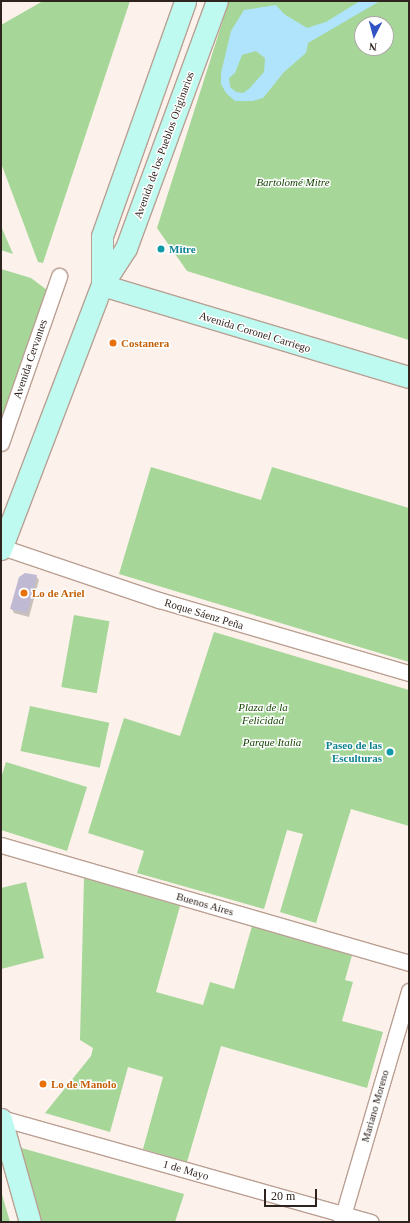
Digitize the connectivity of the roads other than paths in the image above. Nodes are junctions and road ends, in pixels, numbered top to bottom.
1 (186, 1) edge
2 (216, 1) edge
3 (59, 276) dead end
4 (102, 285) junction
5 (409, 377) edge
6 (1, 443) edge
7 (1, 548) edge
8 (409, 673) edge
9 (1, 845) edge
10 (409, 963) edge
11 (409, 991) edge
12 (1, 1118) edge
13 (342, 1218) edge
14 (30, 1222) edge
15 (371, 1222) edge

1 - 4 street, Avenida de los Pueblos Originarios
2 - 4 street, Avenida de los Pueblos Originarios
3 - 6 street, Avenida Cervantes
4 - 5 street, Avenida Coronel Carriego
4 - 7 street, Avenida de los Pueblos Originarios
7 - 8 street, Roque Sáenz Peña
9 - 10 street, Buenos Aires
11 - 13 street, Mariano Moreno
12 - 13 street, 1 de Mayo
12 - 14 street
13 - 15 street, 1 de Mayo

